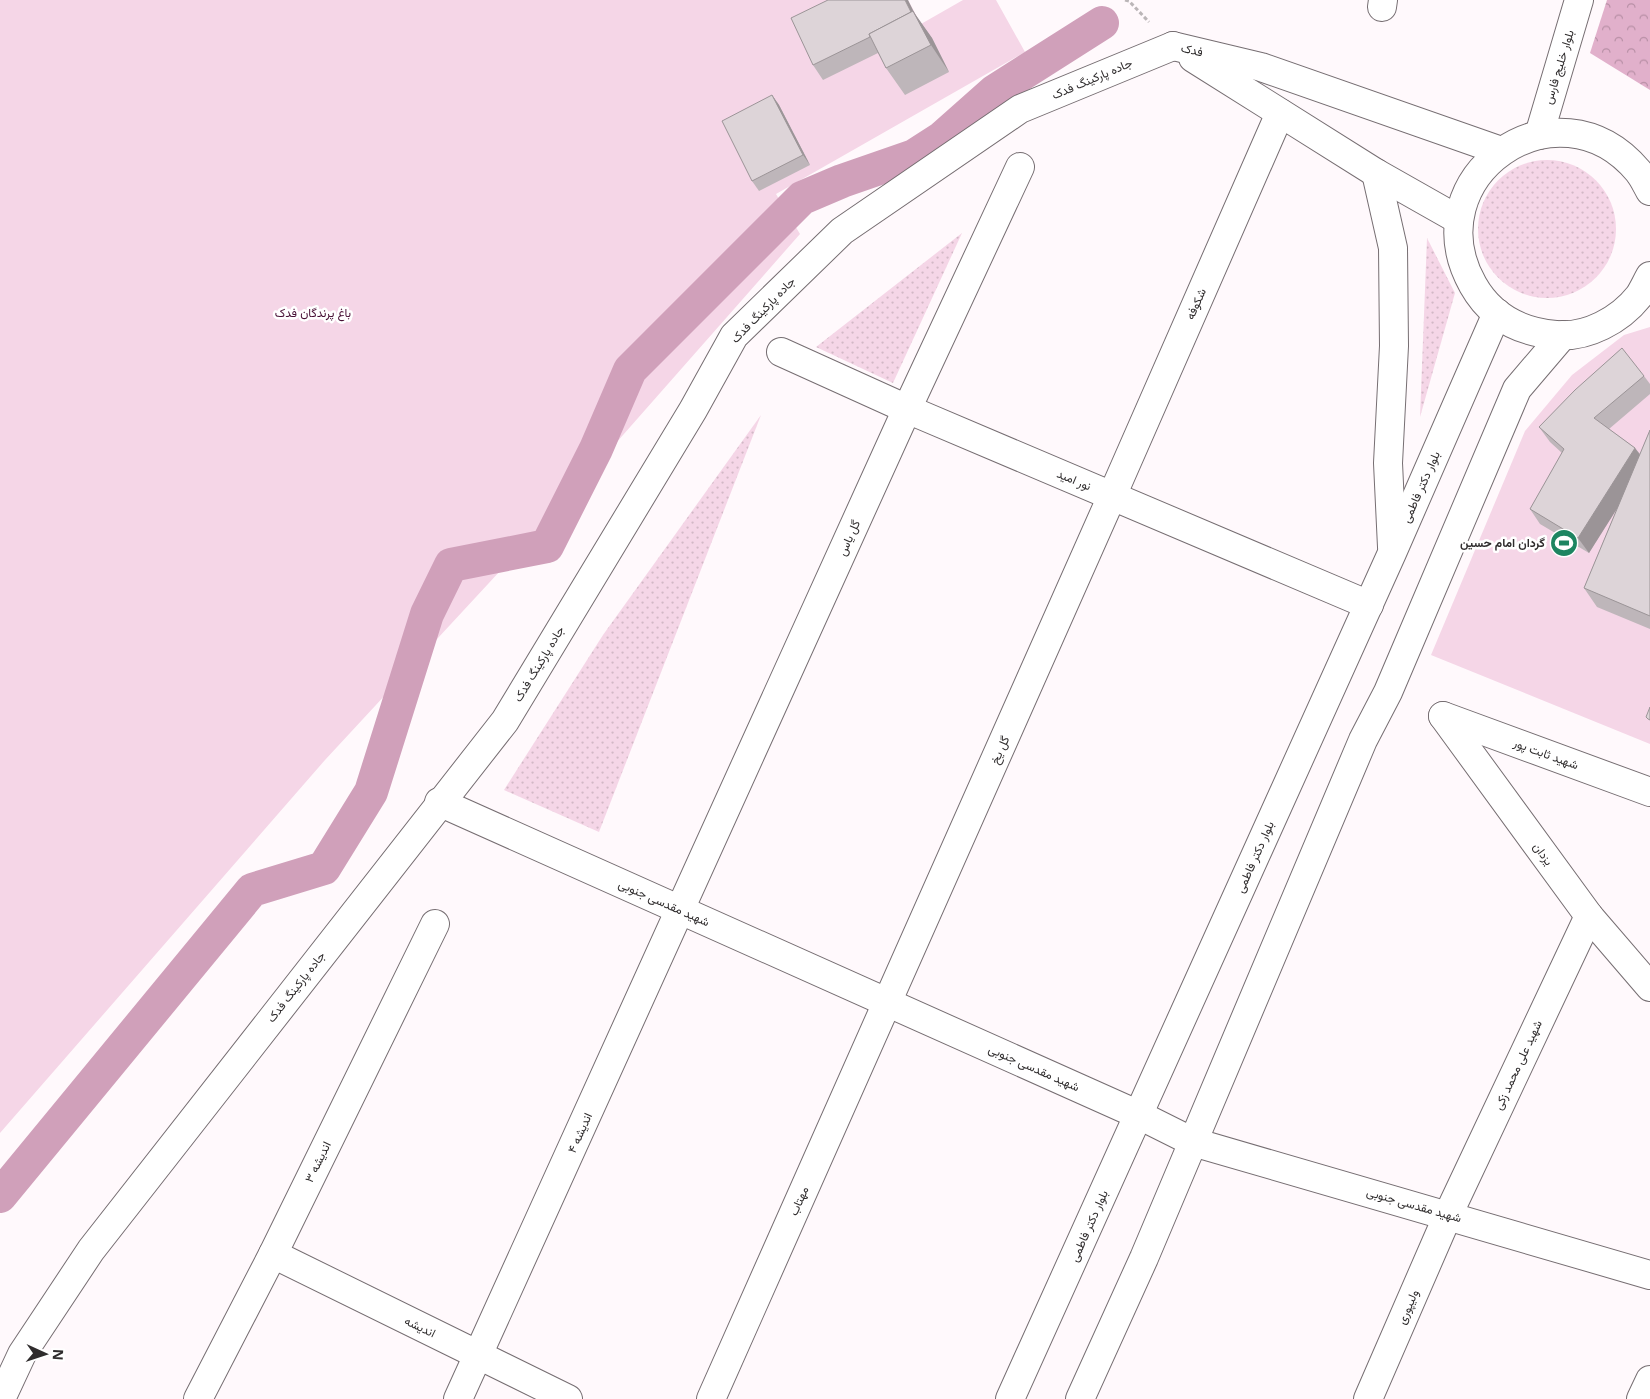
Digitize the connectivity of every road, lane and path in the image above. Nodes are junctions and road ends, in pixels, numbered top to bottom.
1 (1579, 0) edge
2 (1173, 46) junction
3 (1280, 113) junction
4 (1539, 135) junction
5 (1501, 151) junction
6 (1020, 167) dead end
7 (1376, 173) junction
8 (1650, 191) edge
9 (1460, 220) junction
10 (1646, 289) edge
11 (1496, 313) junction
12 (1563, 335) junction
13 (781, 352) dead end
14 (907, 409) junction
15 (1112, 496) junction
16 (1392, 553) junction
17 (1368, 604) junction
18 (1443, 716) joint
19 (1650, 792) edge
20 (439, 802) junction
21 (680, 910) junction
22 (1589, 916) junction
23 (434, 924) dead end
24 (1650, 987) edge
25 (887, 1003) junction
26 (1139, 1115) junction
27 (1193, 1142) junction
28 (1448, 1215) junction
29 (273, 1254) junction
30 (1650, 1275) edge
31 (479, 1356) junction
32 (1650, 1380) edge
33 (1, 1399) edge
34 (198, 1399) edge
35 (458, 1399) edge
36 (568, 1399) edge
37 (711, 1399) edge
38 (1010, 1399) edge
39 (1080, 1399) edge
40 (1368, 1399) edge
41 (1641, 1399) edge

1 - 4 street, بلوار خلیج فارس
2 - 3 street, فدک
2 - 5 street, فدک
2 - 20 street, جاده پارکینگ فدک
3 - 7 street, فدک
3 - 15 street, شکوفه
4 - 5 street
4 - 8 street
5 - 9 street
6 - 14 street, گل یاس
7 - 9 street, فدک
7 - 16 street
9 - 11 street
10 - 12 street
11 - 12 street
11 - 16 street, بلوار دکتر فاطمی
12 - 27 street
13 - 14 street, نور امید
14 - 15 street, نور امید
14 - 21 street, گل یاس
15 - 17 street, نور امید
15 - 25 street, گل یخ
16 - 17 street, بلوار دکتر فاطمی
17 - 26 street, بلوار دکتر فاطمی
18 - 19 street, شهید ثابت پور
18 - 22 street, یزدان
20 - 21 street, شهید مقدسی جنوبی
20 - 33 street, جاده پارکینگ فدک
21 - 25 street, شهید مقدسی جنوبی
21 - 31 street, اندیشه ۴
22 - 24 street, یزدان
22 - 28 street, شهید علی محمد زکی
23 - 29 street, اندیشه ۳
25 - 26 street, شهید مقدسی جنوبی
25 - 37 street, مهتاب
26 - 27 street, شهید مقدسی جنوبی
26 - 38 street, بلوار دکتر فاطمی
27 - 28 street, شهید مقدسی جنوبی
27 - 39 street
28 - 30 street, شهید مقدسی جنوبی
28 - 40 street, ولیپوری
29 - 31 street, اندیشه
29 - 34 street, اندیشه ۳
31 - 35 street, اندیشه ۴
31 - 36 street, اندیشه
32 - 41 street

